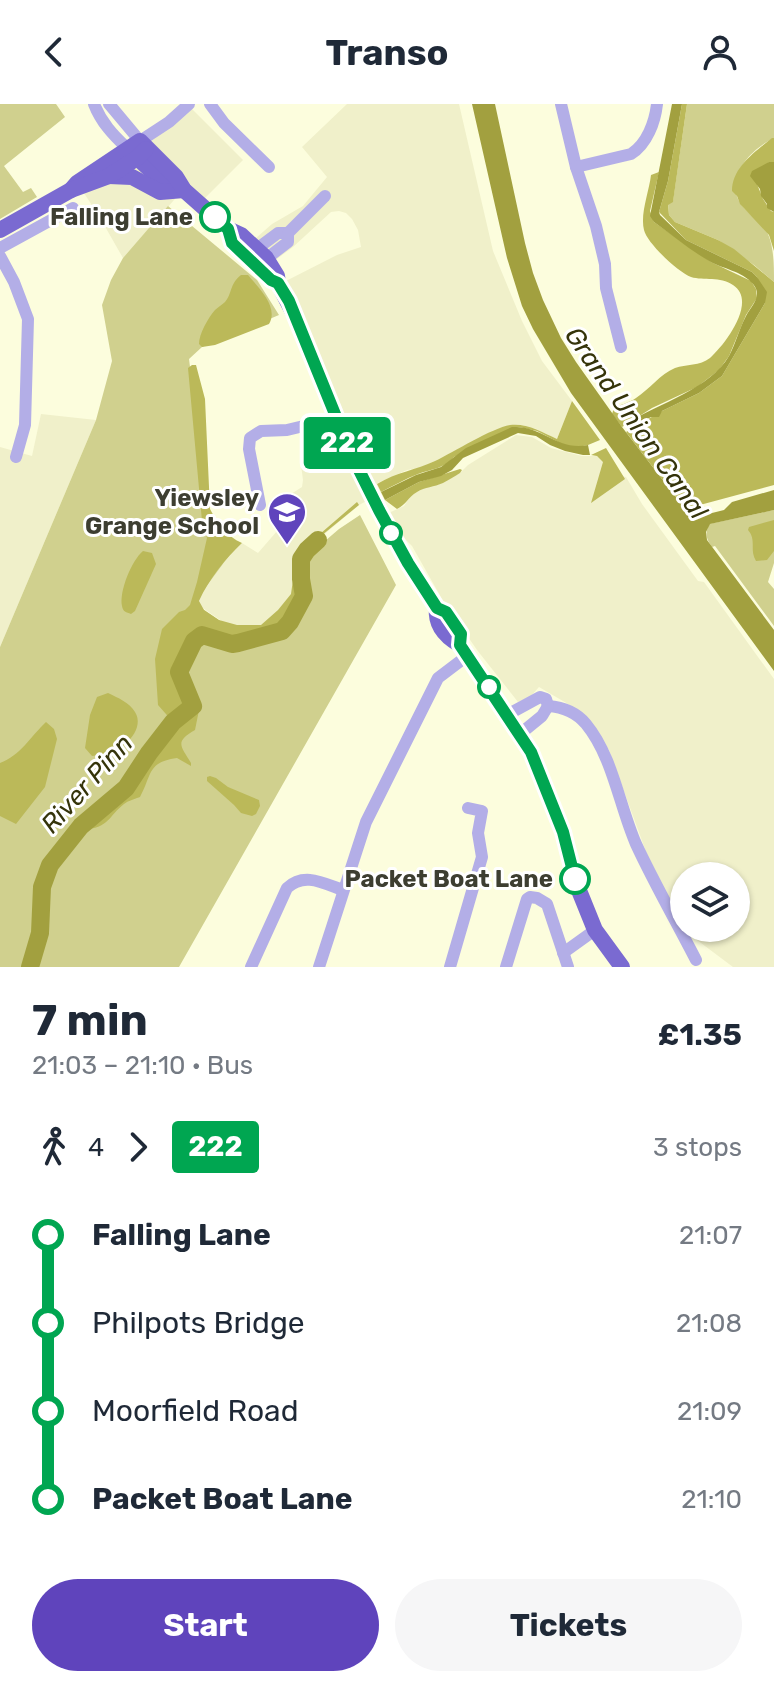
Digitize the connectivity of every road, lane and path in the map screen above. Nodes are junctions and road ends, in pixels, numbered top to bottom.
1 (94, 104) edge
2 (109, 104) edge
3 (189, 104) edge
4 (210, 104) edge
5 (561, 104) edge
6 (657, 104) edge
7 (137, 149) junction
8 (269, 167) dead end
9 (576, 167) junction
10 (109, 176) junction
11 (71, 190) junction
12 (184, 190) junction
13 (325, 196) dead end
14 (73, 208) dead end
15 (0, 230) edge
16 (0, 248) edge
17 (0, 256) edge
18 (257, 257) junction
19 (621, 347) dead end
20 (337, 418) junction
21 (16, 457) dead end
22 (260, 505) dead end
23 (464, 650) junction
24 (548, 706) junction
25 (507, 715) junction
26 (520, 734) junction
27 (468, 808) dead end
28 (482, 811) junction
29 (495, 815) dead end
30 (343, 890) junction
31 (595, 930) junction
32 (563, 953) junction
33 (696, 960) dead end
34 (251, 967) edge
35 (319, 967) edge
36 (450, 967) edge
37 (506, 967) edge
38 (568, 967) edge
39 (622, 967) edge

1 - 7 street
2 - 7 street
3 - 7 street
4 - 8 street
5 - 9 street
6 - 9 street
7 - 10 main road
7 - 11 main road
7 - 12 main road
9 - 19 street
10 - 11 main road
10 - 12 main road
11 - 15 main road
12 - 18 main road
13 - 18 street
14 - 16 street
17 - 21 street
18 - 20 main road
20 - 22 street
20 - 23 main road
23 - 25 main road
23 - 30 street
24 - 25 street
24 - 26 street
24 - 33 street
25 - 26 main road
26 - 31 main road
27 - 28 street
28 - 29 street
28 - 36 street
30 - 34 street
30 - 35 street
31 - 32 street
31 - 39 main road
32 - 37 street
32 - 38 street

